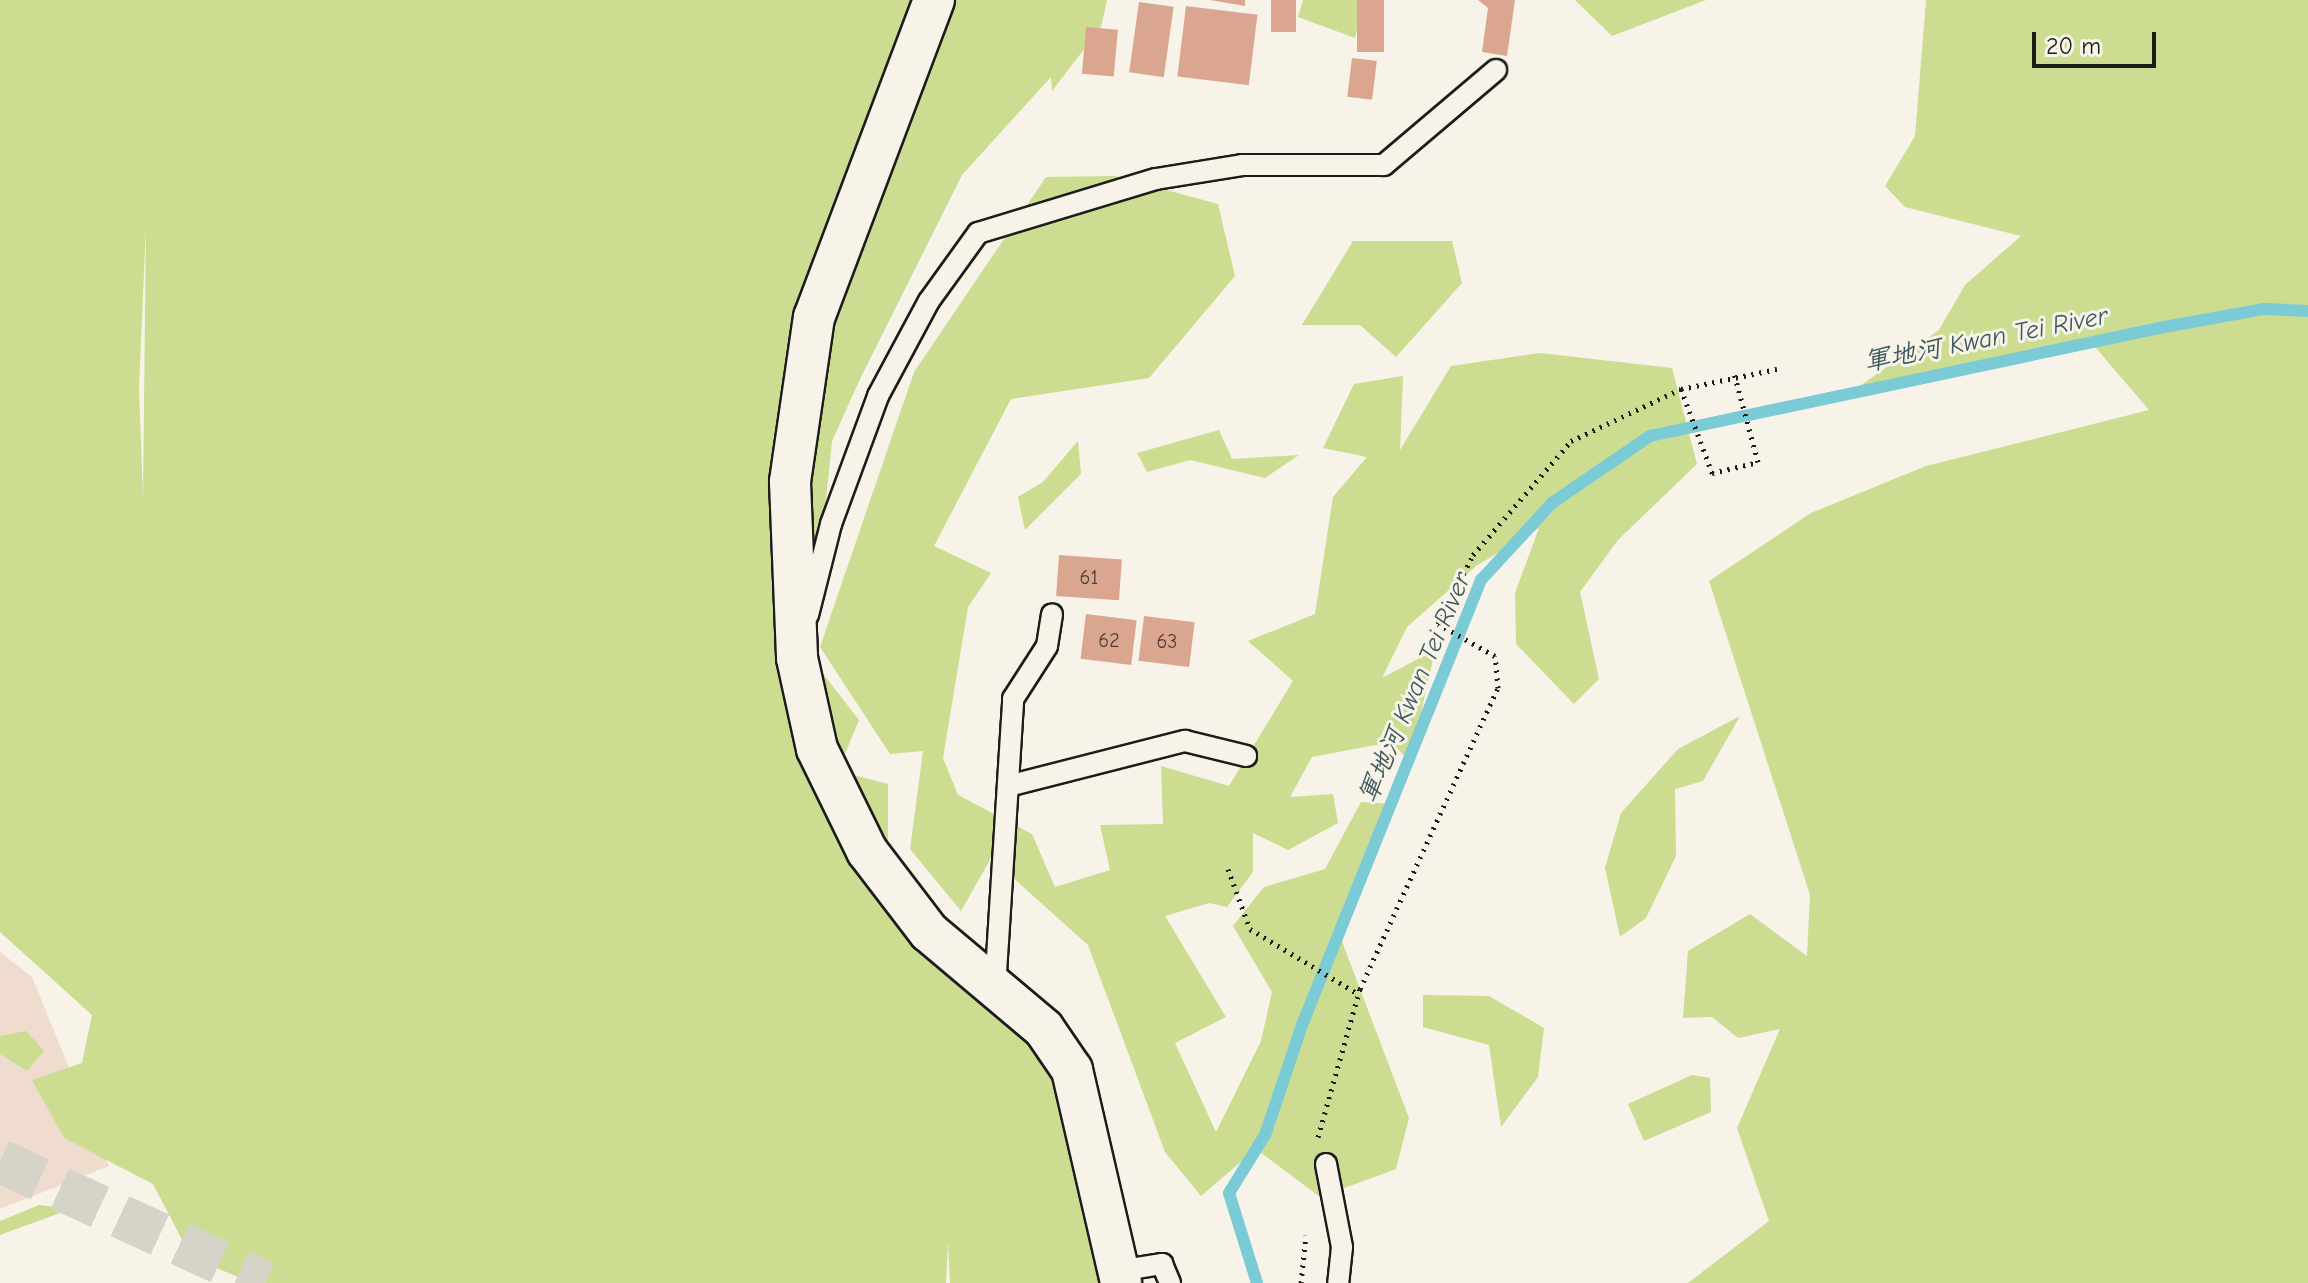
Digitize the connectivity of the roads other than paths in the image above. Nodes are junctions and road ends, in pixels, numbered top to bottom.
1 (934, 0) edge
2 (1496, 70) dead end
3 (1052, 614) dead end
4 (797, 658) junction
5 (1246, 756) dead end
6 (1008, 786) junction
7 (995, 989) junction
8 (1321, 1157) road end
9 (1119, 1277) edge
10 (1170, 1283) edge
11 (1338, 1283) edge

1 - 4 street
2 - 4 lane
3 - 6 lane
4 - 7 street
5 - 6 lane
6 - 7 lane
7 - 9 street
8 - 11 lane
9 - 10 lane

